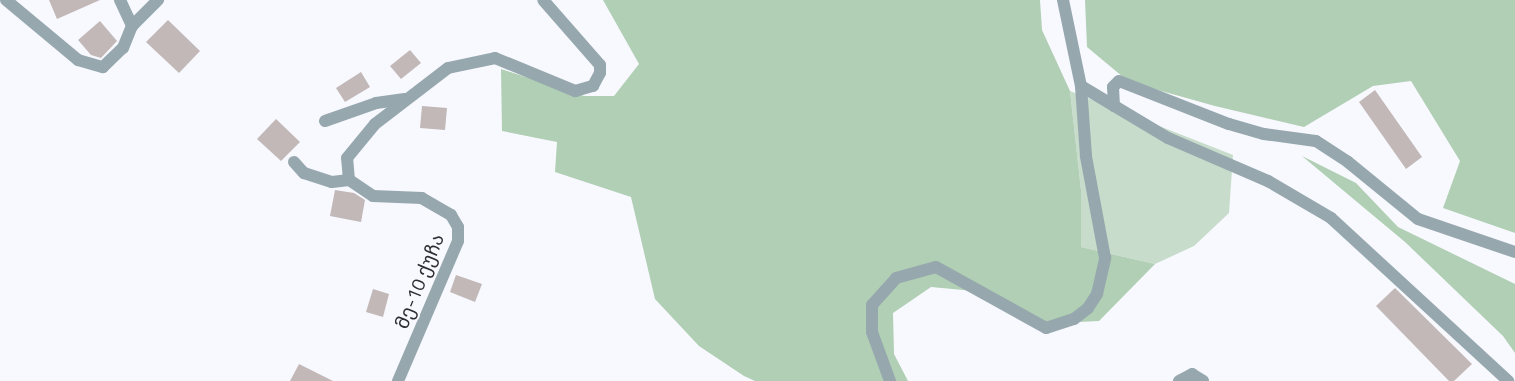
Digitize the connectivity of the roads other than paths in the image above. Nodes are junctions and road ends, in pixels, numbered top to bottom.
1 (6, 0) edge
2 (120, 0) edge
3 (158, 0) edge
4 (543, 0) edge
5 (1062, 0) edge
6 (132, 26) junction
7 (1081, 86) junction
8 (405, 99) junction
9 (1114, 106) junction
10 (325, 121) dead end
11 (294, 162) dead end
12 (349, 180) junction
13 (1515, 252) edge
14 (398, 381) edge
15 (890, 381) edge
16 (1179, 381) edge
17 (1203, 381) edge
18 (1508, 381) edge

1 - 6 street
2 - 6 street
3 - 6 street
4 - 8 street
5 - 7 street
7 - 9 street
7 - 15 street
8 - 10 street
8 - 12 street
9 - 13 street
9 - 18 street
11 - 12 street
12 - 14 street, მე-10 ქუჩა
16 - 17 street

